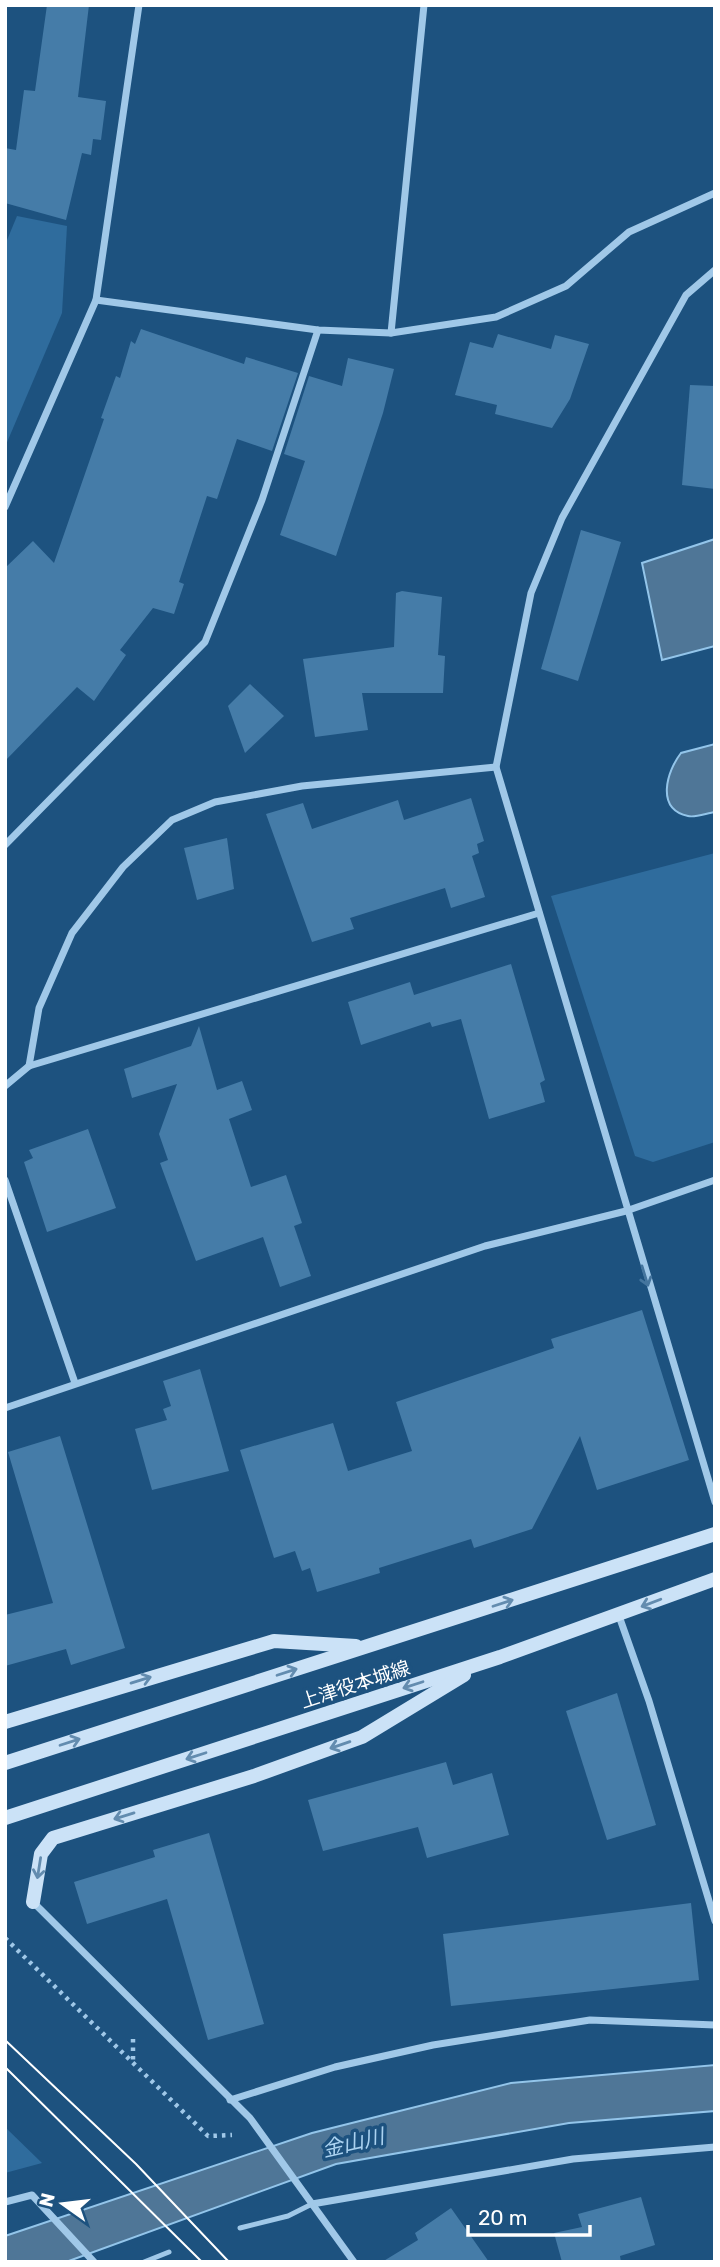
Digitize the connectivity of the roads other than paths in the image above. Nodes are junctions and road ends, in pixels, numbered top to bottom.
1 (139, 5) edge
2 (424, 5) edge
3 (715, 193) edge
4 (715, 270) edge
5 (96, 300) junction
6 (318, 330) junction
7 (391, 333) junction
8 (5, 507) edge
9 (496, 767) junction
10 (5, 845) edge
11 (539, 913) junction
12 (29, 1066) junction
13 (5, 1086) edge
14 (5, 1180) edge
15 (715, 1180) edge
16 (626, 1211) junction
17 (75, 1383) junction
18 (5, 1408) edge
19 (715, 1502) edge
20 (715, 1534) edge
21 (715, 1579) edge
22 (619, 1616) junction
23 (366, 1646) junction
24 (484, 1662) junction
25 (5, 1722) edge
26 (5, 1763) edge
27 (5, 1818) edge
28 (33, 1902) joint
29 (715, 1921) edge
30 (715, 2025) edge
31 (230, 2100) junction
32 (715, 2147) edge
33 (5, 2202) edge
34 (313, 2204) junction
35 (240, 2228) dead end
36 (169, 2252) dead end
37 (94, 2262) edge
38 (144, 2262) edge
39 (354, 2262) edge

1 - 5 street
2 - 7 street
3 - 7 street
4 - 9 street
5 - 6 street
5 - 8 street
6 - 7 street
6 - 10 street
9 - 11 street
9 - 12 street
11 - 12 street
11 - 16 street
12 - 13 street
14 - 17 street
15 - 16 street
16 - 17 street
16 -> 19 street
17 - 18 street
23 -> 20 street, 上津役本城線
21 -> 22 street, 上津役本城線
22 - 24 street, 上津役本城線
22 - 29 street
25 -> 23 street
26 -> 23 street, 上津役本城線
24 -> 27 street, 上津役本城線
24 -> 28 street
28 - 31 street
30 - 31 street
31 - 34 street
32 - 34 street
33 - 37 street
34 - 35 lane
34 - 39 street
36 - 38 lane

